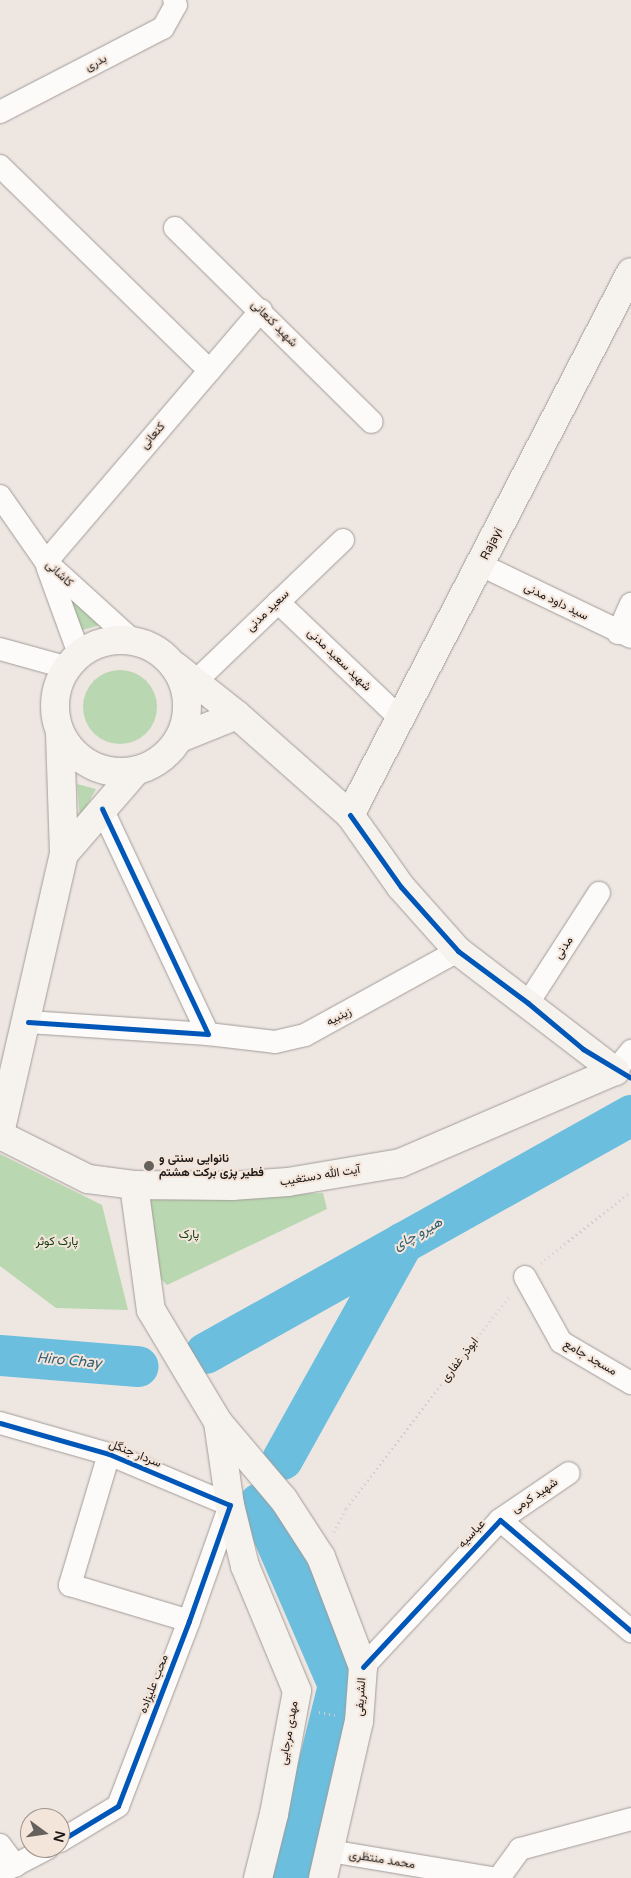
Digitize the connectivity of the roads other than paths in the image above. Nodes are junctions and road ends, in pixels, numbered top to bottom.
1 (174, 0) edge
2 (0, 112) edge
3 (0, 166) edge
4 (175, 228) dead end
5 (631, 272) edge
6 (261, 310) junction
7 (210, 371) junction
8 (372, 422) dead end
9 (0, 496) edge
10 (343, 540) dead end
11 (46, 562) junction
12 (481, 565) junction
13 (278, 602) junction
14 (631, 604) edge
15 (625, 635) edge
16 (132, 640) junction
17 (8, 650) edge
18 (72, 660) junction
19 (185, 674) junction
20 (237, 715) junction
21 (401, 719) junction
22 (60, 734) junction
23 (180, 738) junction
24 (136, 772) junction
25 (102, 809) junction
26 (350, 815) junction
27 (64, 854) junction
28 (599, 893) dead end
29 (458, 951) junction
30 (528, 1003) junction
31 (28, 1022) junction
32 (208, 1034) junction
33 (627, 1067) edge
34 (0, 1134) edge
35 (134, 1185) junction
36 (525, 1277) road end
37 (631, 1383) edge
38 (218, 1422) junction
39 (0, 1423) edge
40 (109, 1454) junction
41 (569, 1473) dead end
42 (230, 1505) junction
43 (500, 1520) junction
44 (189, 1621) junction
45 (629, 1625) edge
46 (363, 1667) junction
47 (631, 1819) edge
48 (70, 1835) edge
49 (0, 1845) edge
50 (330, 1851) junction
51 (30, 1858) edge
52 (8, 1870) edge
53 (258, 1878) edge
54 (323, 1878) edge
55 (492, 1878) edge
56 (499, 1878) edge

1 - 2 street, بدری
3 - 7 street
4 - 6 street, شهید کنعانی
5 - 12 main road, Rajayi
6 - 7 street, کنعانی
6 - 8 street, شهید کنعانی
7 - 11 street, کنعانی
9 - 11 street, کاشانی
10 - 13 street, سعید مدنی
11 - 16 street, کاشانی
11 - 18 street
12 - 15 street, سید داود مدنی
12 - 21 main road, Rajayi
13 - 19 street, سعید مدنی
13 - 21 street, شهید سعید مدنی
14 - 15 street
16 - 18 main road
16 - 19 main road
17 - 18 street
18 - 22 main road
19 - 20 main road
19 - 23 main road
20 - 23 main road
20 - 26 main road
21 - 26 main road, Rajayi
22 - 24 main road
22 - 27 main road
23 - 24 main road
24 - 25 main road
25 - 27 main road
25 - 32 street
26 - 29 main road
27 - 31 main road
28 - 30 street, مدنی
29 - 30 main road
29 - 32 street, زینبیه
30 - 33 main road
31 - 32 street, زینبیه
31 - 34 main road
33 - 35 main road, آیت الله دستغیب
34 - 35 main road, آیت الله دستغیب
35 - 38 main road
36 - 37 street, مسجد جامع
38 - 42 main road, مهدی مرجایی
38 - 46 main road, الشریفی
39 - 40 street, سردار جنگل
40 - 42 street, سردار جنگل
40 - 44 street
41 - 43 street, شهید کرمی
42 - 44 street, محب علیزاده
42 - 53 main road, مهدی مرجایی
43 - 45 street, عباسیه
43 - 46 street, عباسیه
44 - 48 street, محب علیزاده
46 - 50 main road, الشریفی
47 - 56 street
49 - 52 street
50 - 54 main road, الشریفی
50 - 55 street, محمد منتظری
51 - 52 street

